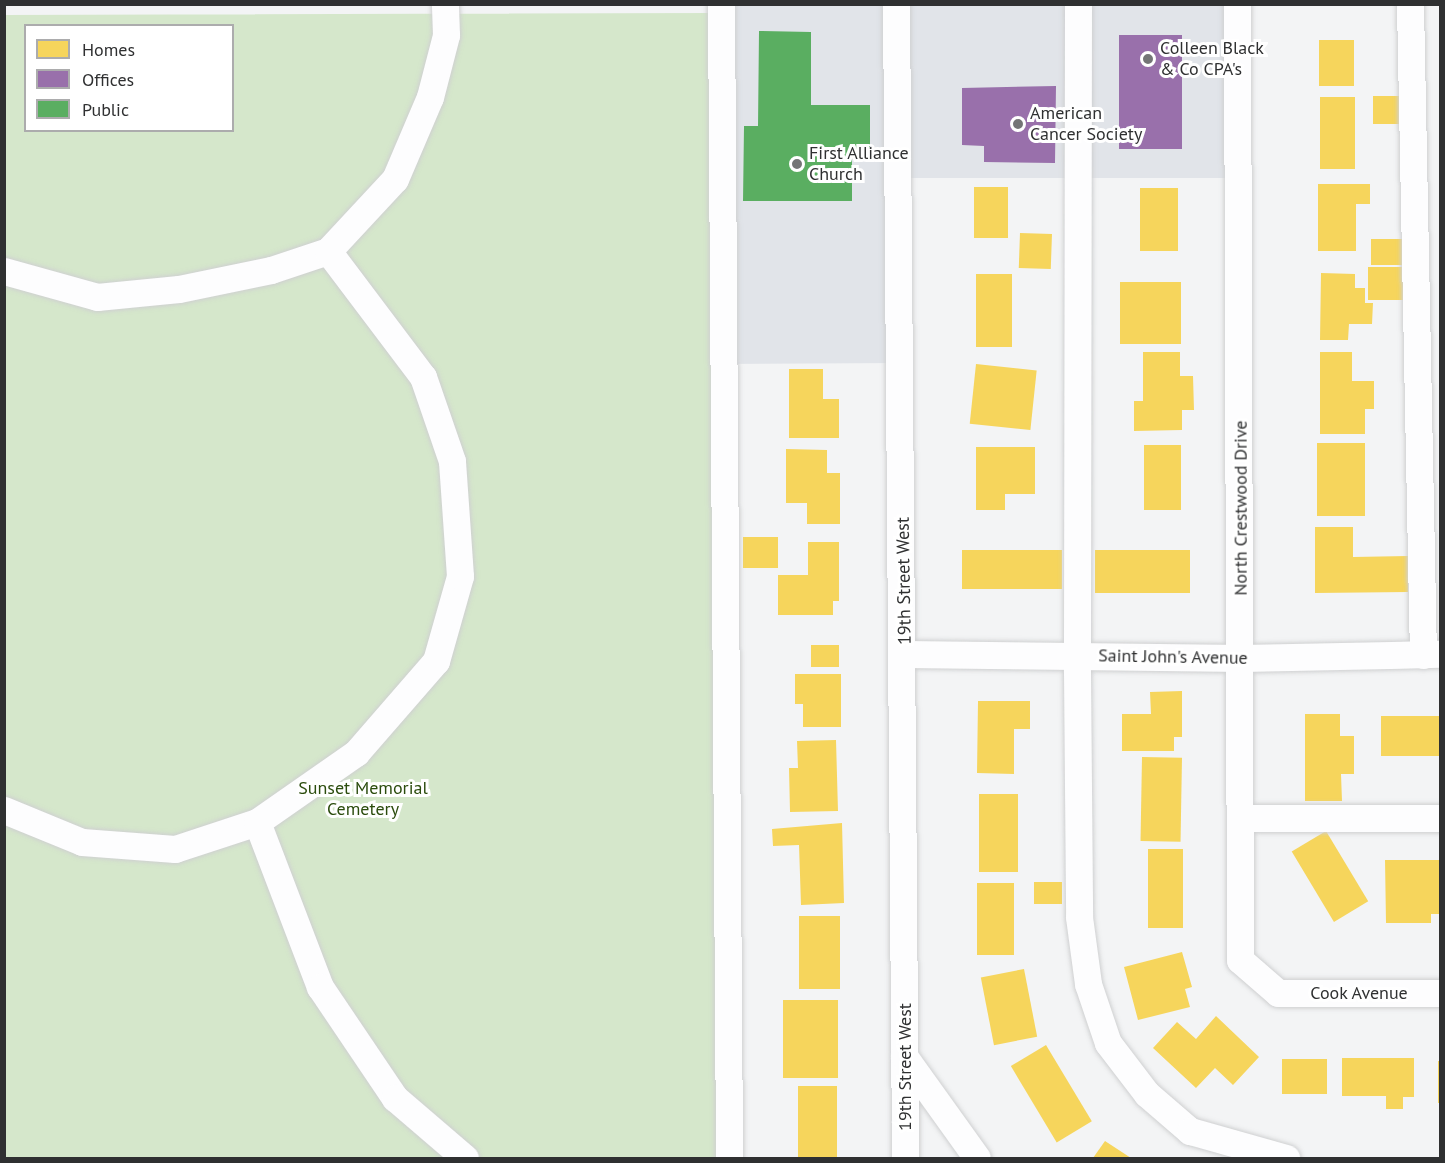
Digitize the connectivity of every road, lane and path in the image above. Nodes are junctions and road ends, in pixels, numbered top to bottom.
1 (445, 4) edge
2 (721, 4) edge
3 (896, 4) edge
4 (1078, 4) edge
5 (1237, 4) edge
6 (1410, 4) edge
7 (328, 250) junction
8 (4, 271) edge
9 (905, 654) junction
10 (1432, 654) edge
11 (1077, 656) junction
12 (1242, 658) junction
13 (4, 810) edge
14 (1241, 818) junction
15 (1440, 818) edge
16 (257, 822) junction
17 (1278, 993) joint
18 (1440, 993) edge
19 (904, 1056) junction
20 (465, 1158) edge
21 (729, 1158) edge
22 (905, 1158) edge
23 (977, 1158) edge
24 (1287, 1158) edge

1 - 7 street
2 - 21 street
3 - 9 street, 19th Street West
4 - 11 street
5 - 12 street, North Crestwood Drive
6 - 10 street
7 - 8 street
7 - 16 street
9 - 11 street, Saint John's Avenue
9 - 19 street, 19th Street West
10 - 12 street, Saint John's Avenue
11 - 12 street, Saint John's Avenue
11 - 24 street
12 - 14 street, North Crestwood Drive
13 - 16 street
14 - 15 street
14 - 17 street, North Crestwood Drive
16 - 20 street
17 - 18 street, Cook Avenue
19 - 22 street, 19th Street West
19 - 23 street

